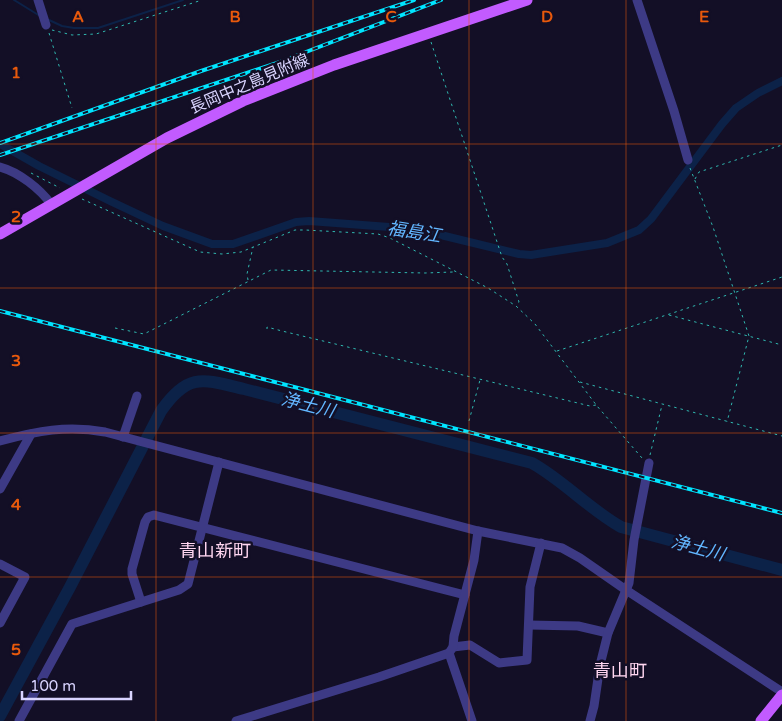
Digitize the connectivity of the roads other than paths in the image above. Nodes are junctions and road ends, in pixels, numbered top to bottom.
1 (38, 0) edge
2 (527, 0) edge
3 (637, 0) edge
4 (46, 24) dead end
5 (688, 160) dead end
6 (0, 167) edge
7 (61, 199) junction
8 (0, 234) edge
9 (137, 396) dead end
10 (31, 434) junction
11 (123, 437) junction
12 (0, 441) edge
13 (220, 462) junction
14 (649, 463) road end
15 (0, 489) edge
16 (202, 527) junction
17 (478, 531) junction
18 (541, 542) junction
19 (0, 564) edge
20 (626, 590) junction
21 (465, 595) junction
22 (141, 602) junction
23 (0, 623) edge
24 (529, 625) junction
25 (608, 632) junction
26 (451, 650) junction
27 (782, 694) edge
28 (19, 721) edge
29 (236, 721) edge
30 (472, 721) edge
31 (590, 721) edge
32 (761, 721) edge

1 - 4 street
2 - 7 main road, 長岡中之島見附線
3 - 5 street
6 - 7 street
7 - 8 main road, 長岡中之島見附線
9 - 11 street
10 - 11 street
10 - 12 street
10 - 15 street
11 - 13 street
13 - 16 street
13 - 17 street
14 - 20 street
16 - 21 street
16 - 22 street
16 - 22 street
17 - 18 street
17 - 21 street
18 - 20 street
18 - 24 street
19 - 23 street
20 - 25 street
20 - 27 street
21 - 26 street
22 - 28 street
24 - 25 street
24 - 26 street
25 - 31 street
26 - 29 street
26 - 30 street
27 - 32 main road

